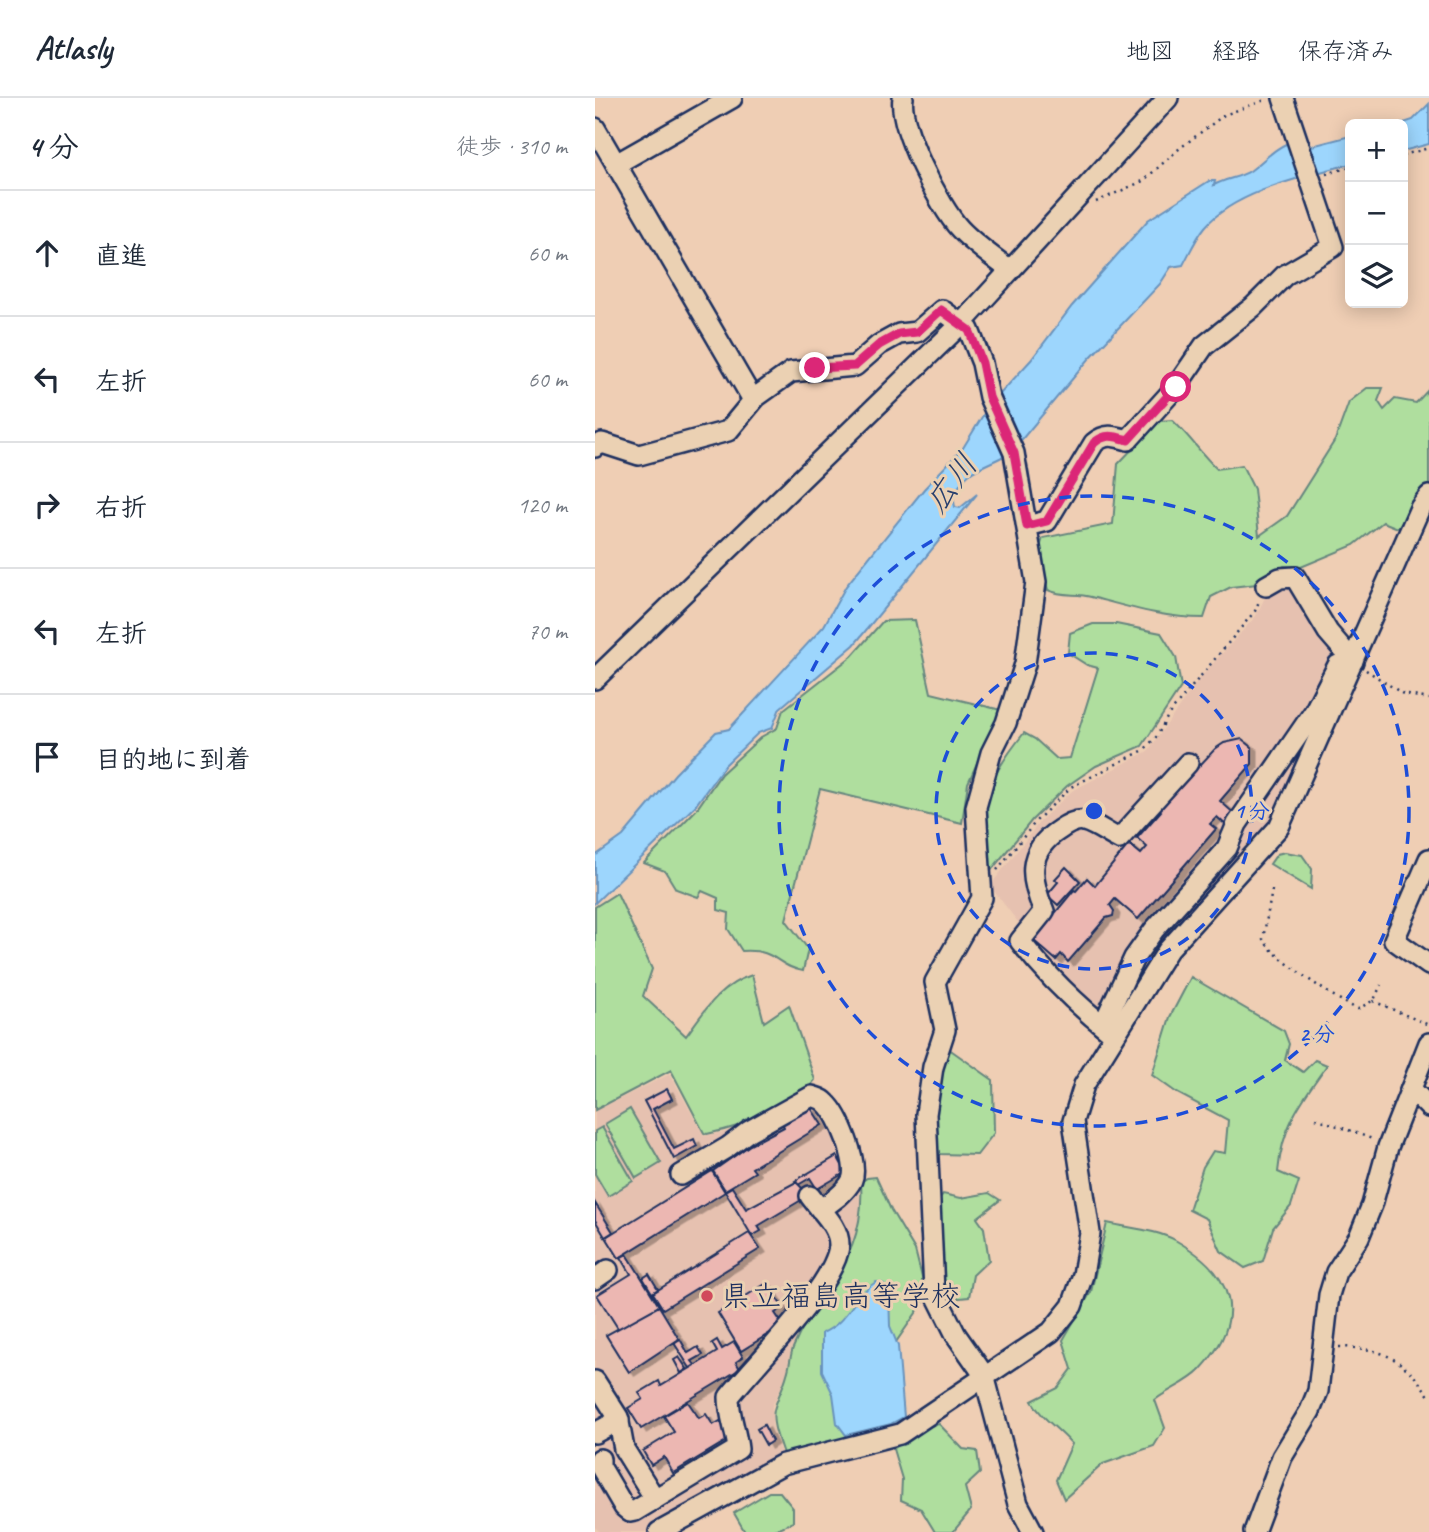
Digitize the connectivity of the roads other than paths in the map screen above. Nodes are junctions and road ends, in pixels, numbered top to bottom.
1 (732, 98) edge
2 (903, 98) edge
3 (1168, 98) edge
4 (1283, 98) edge
5 (595, 128) edge
6 (616, 164) junction
7 (1010, 270) junction
8 (963, 323) junction
9 (753, 400) junction
10 (595, 447) edge
11 (1429, 496) edge
12 (1027, 526) junction
13 (1266, 586) road end
14 (1349, 656) junction
15 (595, 679) edge
16 (1188, 763) dead end
17 (1429, 859) edge
18 (1429, 965) edge
19 (1109, 1030) junction
20 (1429, 1043) edge
21 (1411, 1089) junction
22 (1429, 1107) edge
23 (681, 1175) dead end
24 (984, 1375) junction
25 (595, 1381) edge
26 (619, 1420) junction
27 (595, 1433) edge
28 (623, 1446) junction
29 (597, 1461) edge
30 (655, 1499) junction
31 (659, 1532) edge
32 (1033, 1532) edge
33 (1254, 1532) edge

1 - 6 street
2 - 7 street
3 - 7 street
4 - 12 street
5 - 6 street
6 - 9 street
7 - 8 street
8 - 9 street
8 - 12 street
8 - 15 street
9 - 10 street
11 - 14 street
12 - 24 street
13 - 14 street
14 - 19 street
14 - 19 street
16 - 19 street
17 - 18 street
19 - 24 street
20 - 21 street
21 - 22 street
21 - 33 street
23 - 30 street
24 - 31 street
24 - 32 street
25 - 26 street
26 - 27 street
26 - 28 street
28 - 29 street
28 - 30 street
29 - 30 street

